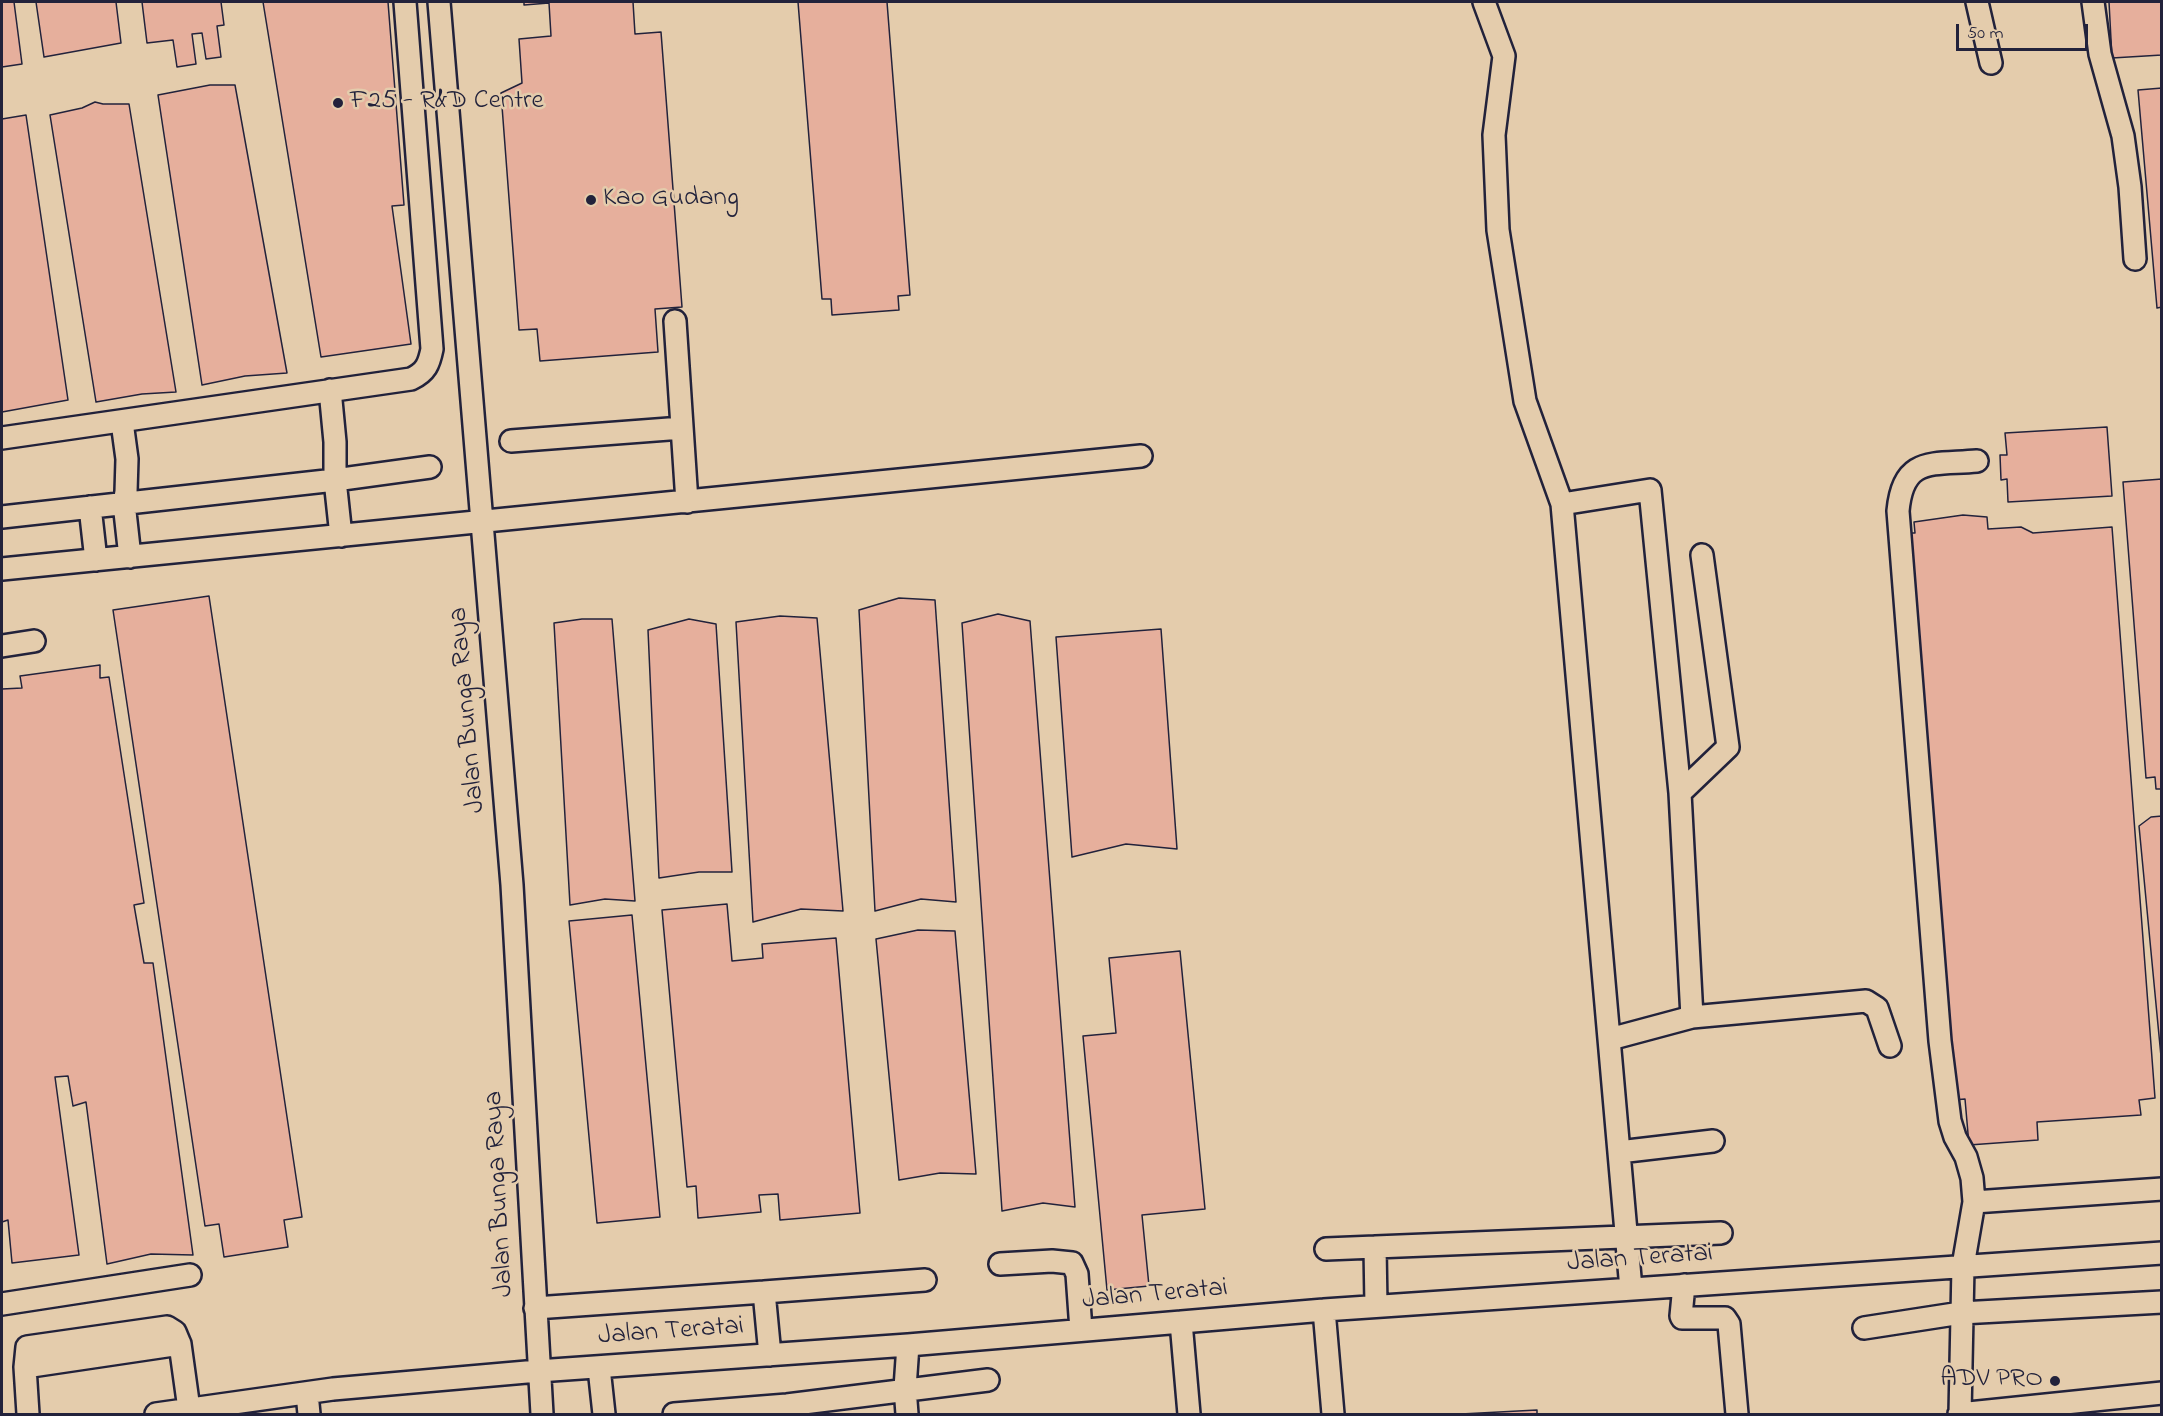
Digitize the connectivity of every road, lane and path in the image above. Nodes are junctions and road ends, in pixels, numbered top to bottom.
1 (405, 2) edge
2 (439, 2) edge
3 (1484, 2) edge
4 (1977, 2) edge
5 (2093, 2) edge
6 (1991, 63) dead end
7 (2135, 259) dead end
8 (675, 321) dead end
9 (330, 390) junction
10 (122, 422) junction
11 (682, 428) junction
12 (2, 438) edge
13 (511, 441) dead end
14 (1141, 456) dead end
15 (1977, 461) dead end
16 (430, 467) dead end
17 (335, 480) junction
18 (687, 502) junction
19 (124, 503) junction
20 (1562, 504) junction
21 (90, 507) junction
22 (2, 517) edge
23 (481, 523) junction
24 (341, 536) junction
25 (1702, 555) dead end
26 (130, 557) junction
27 (96, 560) junction
28 (2, 569) edge
29 (34, 641) dead end
30 (2, 646) edge
31 (1680, 793) junction
32 (1692, 1017) junction
33 (1610, 1039) junction
34 (1890, 1046) dead end
35 (1713, 1141) dead end
36 (1619, 1152) junction
37 (2162, 1189) edge
38 (1974, 1202) junction
39 (1722, 1233) dead end
40 (1626, 1236) junction
41 (1376, 1247) junction
42 (1326, 1249) dead end
43 (2162, 1253) edge
44 (1000, 1264) dead end
45 (1963, 1266) junction
46 (190, 1275) dead end
47 (925, 1280) dead end
48 (1684, 1285) junction
49 (1631, 1289) junction
50 (764, 1292) junction
51 (2162, 1302) edge
52 (2, 1304) edge
53 (1376, 1306) junction
54 (535, 1308) junction
55 (1324, 1310) junction
56 (1961, 1312) junction
57 (1181, 1322) junction
58 (1864, 1328) dead end
59 (1082, 1330) junction
60 (908, 1345) junction
61 (770, 1355) junction
62 (599, 1368) junction
63 (538, 1371) junction
64 (988, 1380) dead end
65 (905, 1388) junction
66 (307, 1393) junction
67 (2162, 1393) edge
68 (250, 1408) edge
69 (189, 1409) junction
70 (788, 1409) edge
71 (28, 1414) edge
72 (156, 1414) edge
73 (309, 1414) edge
74 (542, 1414) edge
75 (604, 1414) edge
76 (674, 1414) edge
77 (907, 1414) edge
78 (1189, 1414) edge
79 (1333, 1414) edge
80 (1737, 1414) edge
81 (1960, 1414) edge

1 - 9 street
2 - 23 street, Jalan Bunga Raya
3 - 20 street
4 - 6 street
5 - 7 street
8 - 11 street
9 - 10 street
9 - 17 street
10 - 12 street
10 - 19 street
11 - 13 street
11 - 18 street
14 - 18 street
15 - 38 street
16 - 17 street
17 - 19 street
17 - 24 street
18 - 23 street
19 - 21 street
19 - 26 street
20 - 31 street
20 - 33 street
21 - 22 street
21 - 27 street
23 - 24 street
23 - 54 street, Jalan Bunga Raya
24 - 26 street
25 - 31 street
26 - 27 street
27 - 28 street
29 - 30 street
31 - 32 street
32 - 33 street
32 - 34 street
33 - 36 street
35 - 36 street
36 - 40 street
37 - 38 street
38 - 45 street
39 - 40 street
40 - 41 street
40 - 49 street
41 - 42 street
41 - 53 street
43 - 45 street, Jalan Teratai
44 - 59 street
45 - 48 street, Jalan Teratai
45 - 56 street
46 - 52 street
47 - 50 street
48 - 49 street, Jalan Teratai
48 - 80 street
49 - 53 street, Jalan Teratai
50 - 54 street
50 - 61 street
51 - 56 street
53 - 55 street, Jalan Teratai
54 - 63 street, Jalan Bunga Raya
55 - 57 street, Jalan Teratai
55 - 79 street
56 - 58 street
56 - 81 street
57 - 59 street, Jalan Teratai
57 - 78 street
59 - 60 street, Jalan Teratai
60 - 61 street, Jalan Teratai
60 - 65 street
61 - 62 street, Jalan Teratai
62 - 63 street, Jalan Teratai
62 - 75 street
63 - 66 street, Jalan Teratai
63 - 74 street, Jalan Bunga Raya
64 - 65 street
65 - 70 street
65 - 77 street
66 - 68 street, Jalan Teratai
66 - 73 street
67 - 81 street
68 - 69 street, Jalan Teratai
69 - 71 street
69 - 72 street, Jalan Teratai
70 - 76 street

